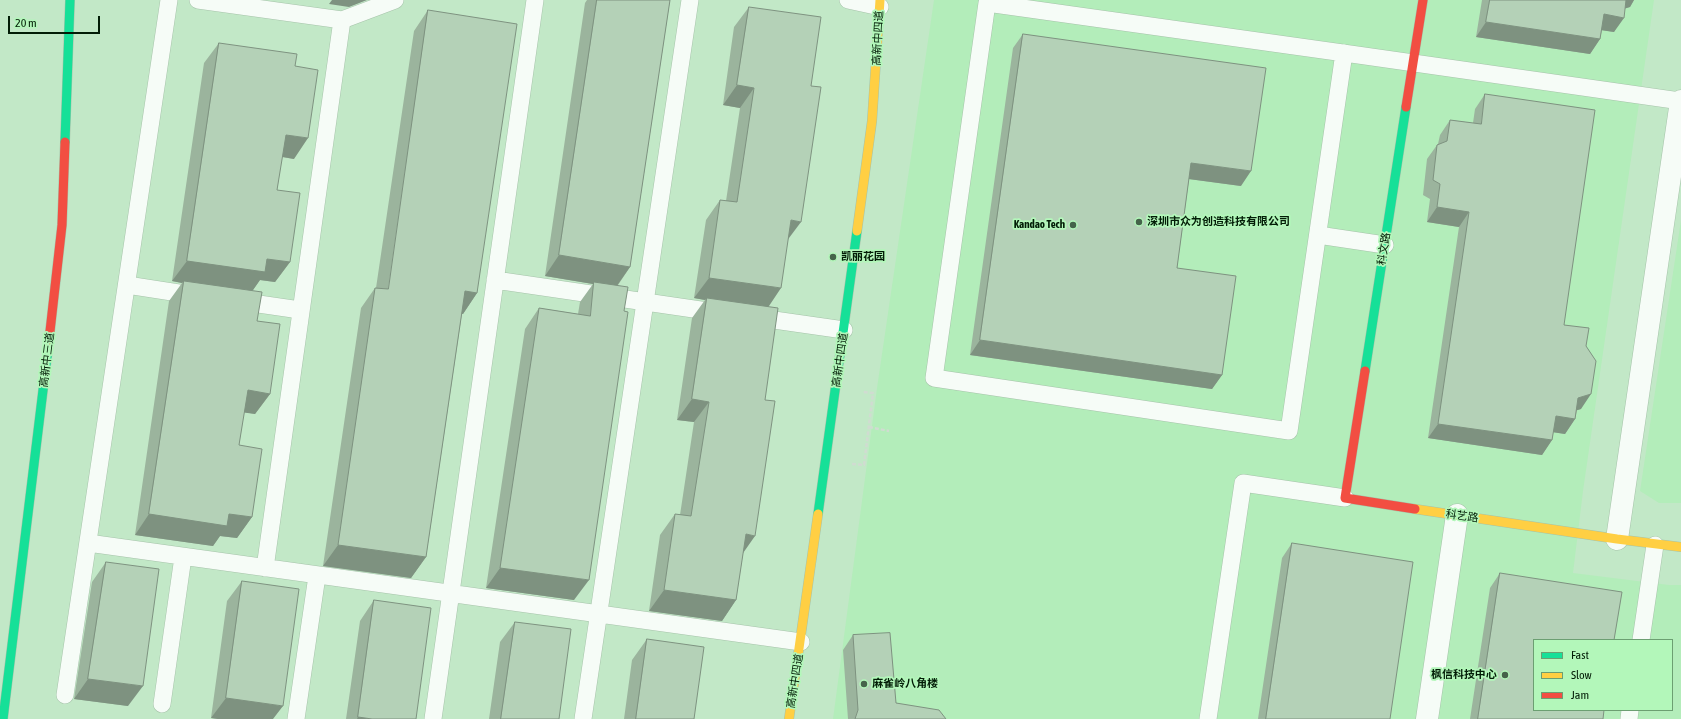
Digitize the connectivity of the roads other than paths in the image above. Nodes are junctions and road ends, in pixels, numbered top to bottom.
1 (70, 0) edge
2 (169, 0) edge
3 (198, 0) edge
4 (395, 0) edge
5 (535, 0) edge
6 (690, 0) edge
7 (848, 0) edge
8 (1423, 0) edge
9 (880, 3) edge
10 (342, 20) junction
11 (1344, 53) junction
12 (1413, 63) junction
13 (1681, 101) edge
14 (1318, 235) junction
15 (1385, 245) junction
16 (495, 280) junction
17 (127, 285) junction
18 (645, 302) junction
19 (300, 310) junction
20 (844, 330) junction
21 (1344, 498) junction
22 (1457, 515) junction
23 (1617, 539) junction
24 (88, 543) junction
25 (1655, 545) junction
26 (1681, 547) edge
27 (183, 557) junction
28 (265, 568) junction
29 (318, 576) junction
30 (451, 594) junction
31 (598, 614) junction
32 (1641, 639) edge
33 (801, 642) junction
34 (65, 695) dead end
35 (162, 704) dead end
36 (3, 719) edge
37 (296, 719) edge
38 (433, 719) edge
39 (583, 719) edge
40 (789, 719) edge
41 (1208, 719) edge
42 (1427, 719) edge

1 - 36 street, 高新中三道
2 - 17 lane
3 - 10 lane
4 - 10 lane
5 - 16 lane
6 - 18 lane
7 - 9 lane
8 - 12 street, 科文路
9 - 20 street, 高新中四道
10 - 19 lane
11 - 12 lane
11 - 14 lane
11 - 14 lane
12 - 13 lane
12 - 15 street, 科文路
13 - 23 street
14 - 15 lane
15 - 21 street, 科文路
16 - 18 lane
16 - 30 lane
17 - 19 lane
17 - 24 lane
18 - 20 lane
18 - 31 lane
19 - 28 lane
20 - 33 street, 高新中四道
21 - 22 street, 科艺路
21 - 41 lane, 科艺路
22 - 23 street, 科艺路
22 - 42 street
23 - 25 street, 科艺路
24 - 27 lane
24 - 34 lane
25 - 26 street, 科艺路
25 - 32 lane
27 - 28 lane
27 - 35 lane
28 - 29 lane
29 - 30 lane
29 - 37 lane
30 - 31 lane
30 - 38 lane
31 - 33 lane
31 - 39 lane
33 - 40 street, 高新中四道

